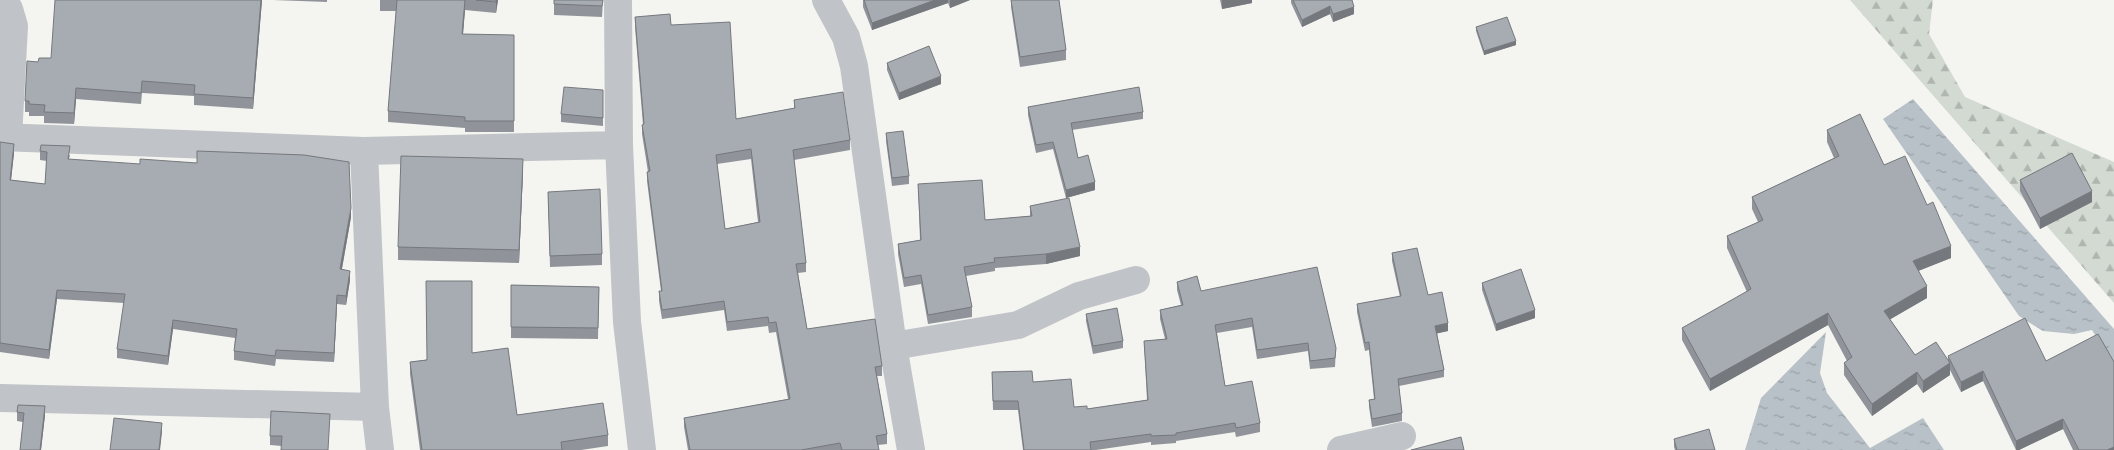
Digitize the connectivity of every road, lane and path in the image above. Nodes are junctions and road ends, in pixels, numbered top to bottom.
1 (618, 0) edge
2 (826, 0) edge
3 (0, 6) edge
4 (4, 138) edge
5 (619, 145) junction
6 (364, 151) junction
7 (1136, 280) dead end
8 (893, 346) junction
9 (0, 398) edge
10 (375, 408) junction
11 (1402, 436) dead end
12 (380, 450) edge
13 (642, 450) edge
14 (911, 450) edge
15 (1341, 450) edge

1 - 5 street
2 - 8 street
3 - 4 street
4 - 6 street
5 - 6 street
5 - 13 street
6 - 10 street
7 - 8 street
8 - 14 street
9 - 10 street
10 - 12 street
11 - 15 street

